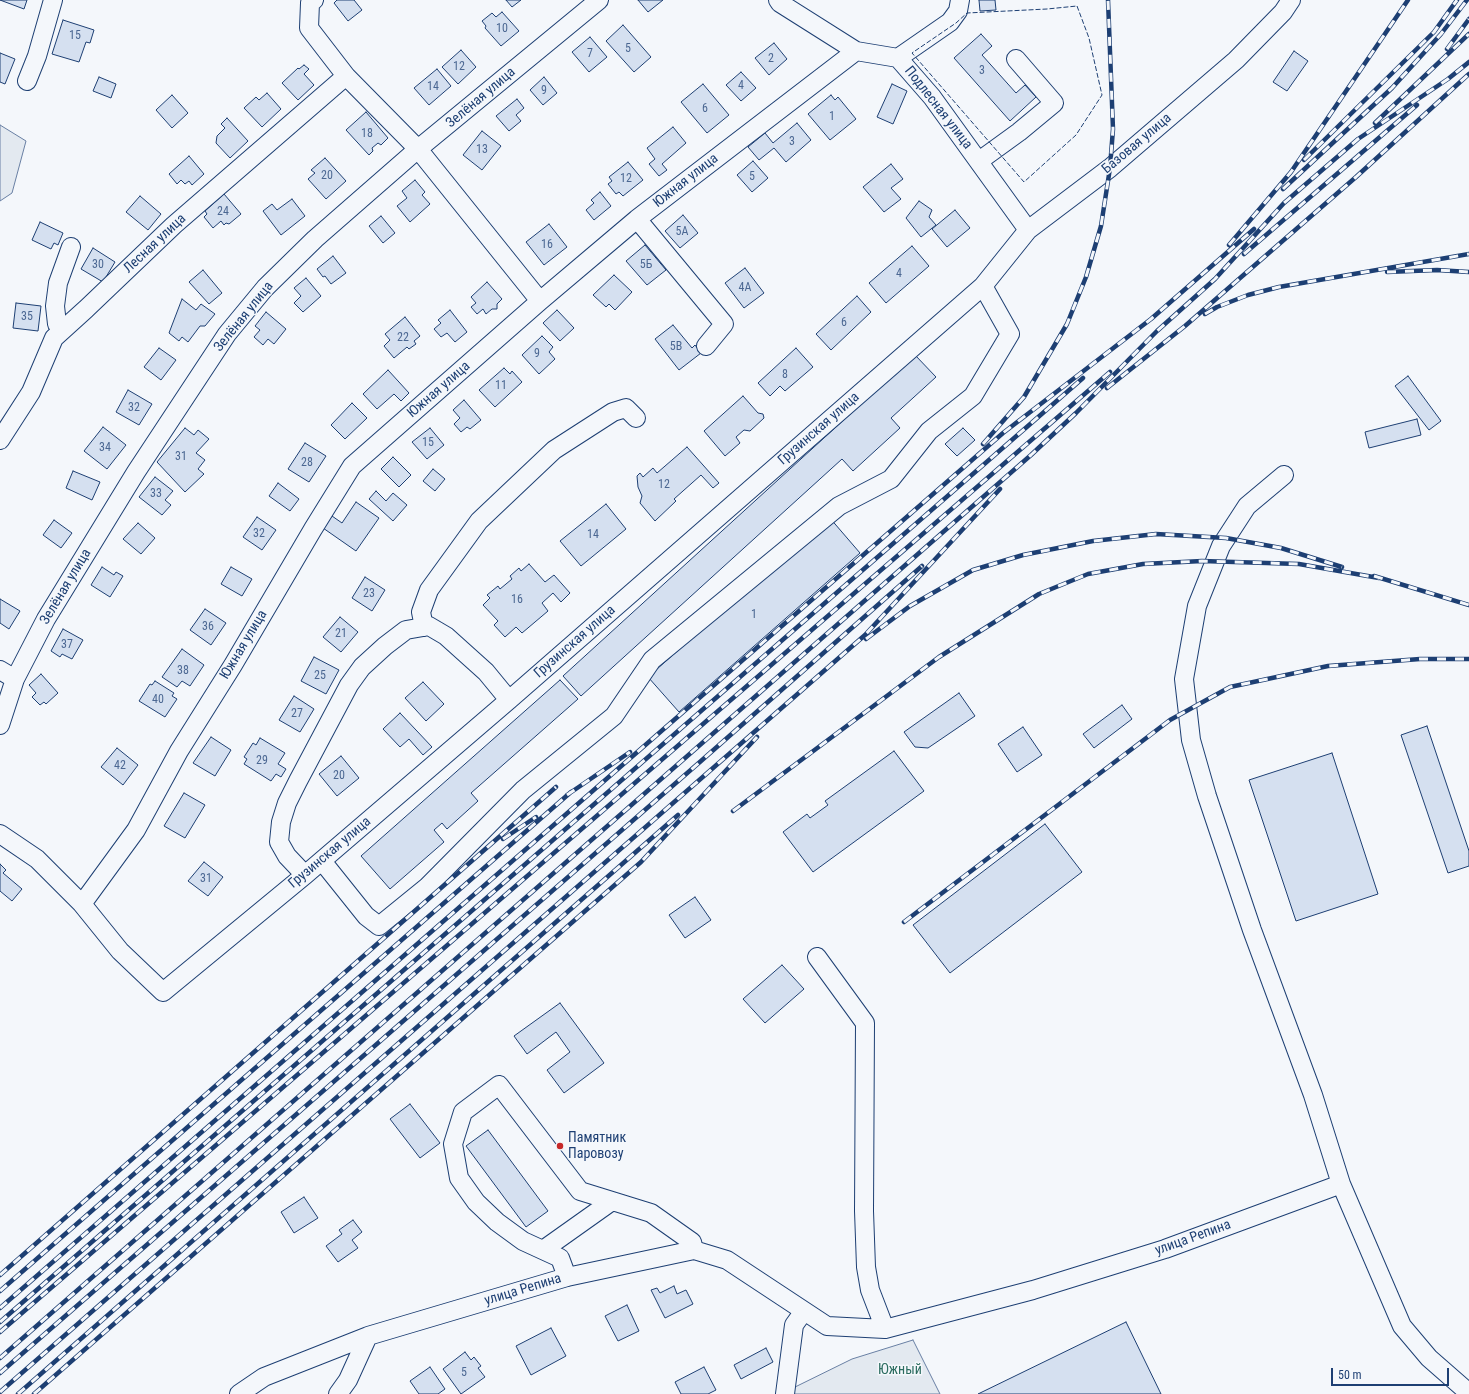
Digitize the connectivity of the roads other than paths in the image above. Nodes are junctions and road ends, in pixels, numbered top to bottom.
1 (53, 0) edge
2 (314, 0) edge
3 (599, 0) edge
4 (778, 0) edge
5 (960, 0) edge
6 (1291, 0) edge
7 (856, 51) junction
8 (898, 58) junction
9 (1016, 59) dead end
10 (346, 76) junction
11 (27, 81) dead end
12 (418, 149) junction
13 (979, 161) junction
14 (637, 219) junction
15 (1028, 230) junction
16 (71, 247) dead end
17 (982, 286) junction
18 (540, 301) junction
19 (63, 329) junction
20 (706, 346) dead end
21 (636, 418) dead end
22 (0, 440) edge
23 (1284, 475) dead end
24 (424, 627) junction
25 (0, 670) edge
26 (15, 679) junction
27 (509, 700) junction
28 (0, 725) edge
29 (0, 834) edge
30 (322, 861) junction
31 (305, 875) junction
32 (82, 904) junction
33 (817, 957) dead end
34 (1341, 1184) junction
35 (612, 1201) junction
36 (542, 1250) junction
37 (694, 1250) junction
38 (567, 1277) junction
39 (804, 1311) junction
40 (885, 1329) junction
41 (368, 1336) junction
42 (1469, 1393) edge
43 (239, 1394) edge
44 (338, 1394) edge
45 (786, 1394) edge

1 - 11 street
2 - 10 street
3 - 12 street, Зелёная улица
4 - 7 street, Подлесная улица
5 - 8 street
6 - 15 street, Базовая улица
7 - 8 street, Подлесная улица
7 - 14 street, Южная улица
8 - 13 street, Подлесная улица
9 - 13 street
10 - 12 street
10 - 19 street, Лесная улица
12 - 18 street
12 - 26 street, Зелёная улица
13 - 15 street, Подлесная улица
14 - 18 street, Южная улица
14 - 20 street
15 - 17 street, Базовая улица
16 - 19 street
17 - 27 street, Грузинская улица
17 - 30 street
18 - 32 street, Южная улица
19 - 22 street, Лесная улица
21 - 24 street
23 - 34 street
24 - 27 street
24 - 31 street
25 - 26 street
26 - 28 street, Зелёная улица
27 - 30 street, Грузинская улица
29 - 32 street
30 - 31 street, Грузинская улица
31 - 32 street, Грузинская улица
33 - 40 street
34 - 40 street, улица Репина
34 - 42 street
35 - 36 street
35 - 36 street
35 - 37 street
36 - 38 street
37 - 38 street, улица Репина
37 - 39 street, улица Репина
38 - 41 street, улица Репина
39 - 40 street, улица Репина
39 - 45 street
41 - 43 street, улица Репина
41 - 44 street

